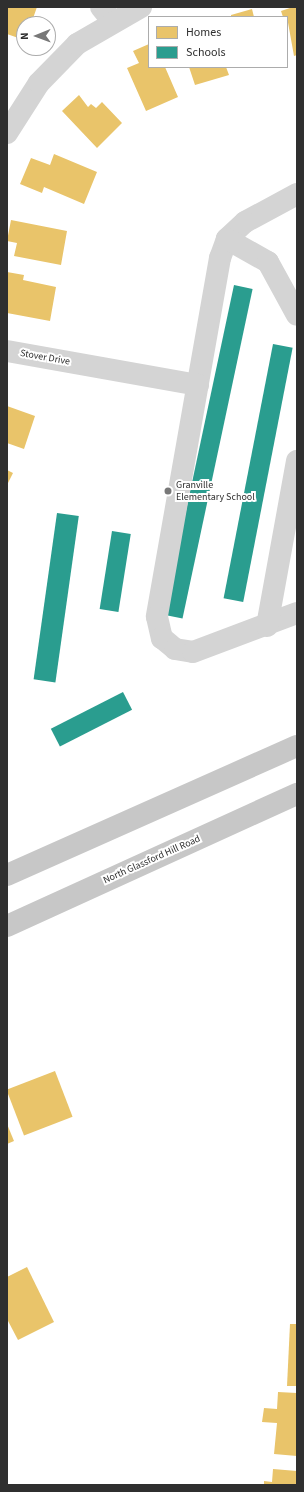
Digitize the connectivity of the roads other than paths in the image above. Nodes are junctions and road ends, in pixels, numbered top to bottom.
1 (141, 7) edge
2 (107, 15) edge
3 (7, 133) edge
4 (297, 194) edge
5 (227, 239) junction
6 (297, 316) edge
7 (7, 351) edge
8 (198, 385) junction
9 (297, 461) edge
10 (297, 612) edge
11 (267, 626) junction
12 (297, 746) edge
13 (297, 794) edge
14 (7, 875) edge
15 (7, 926) edge

1 - 2 street
2 - 3 street
4 - 5 street
5 - 6 street
5 - 8 street
7 - 8 street, Stover Drive
8 - 11 street
9 - 11 street
10 - 11 street
12 - 14 main road
13 - 15 main road, North Glassford Hill Road

